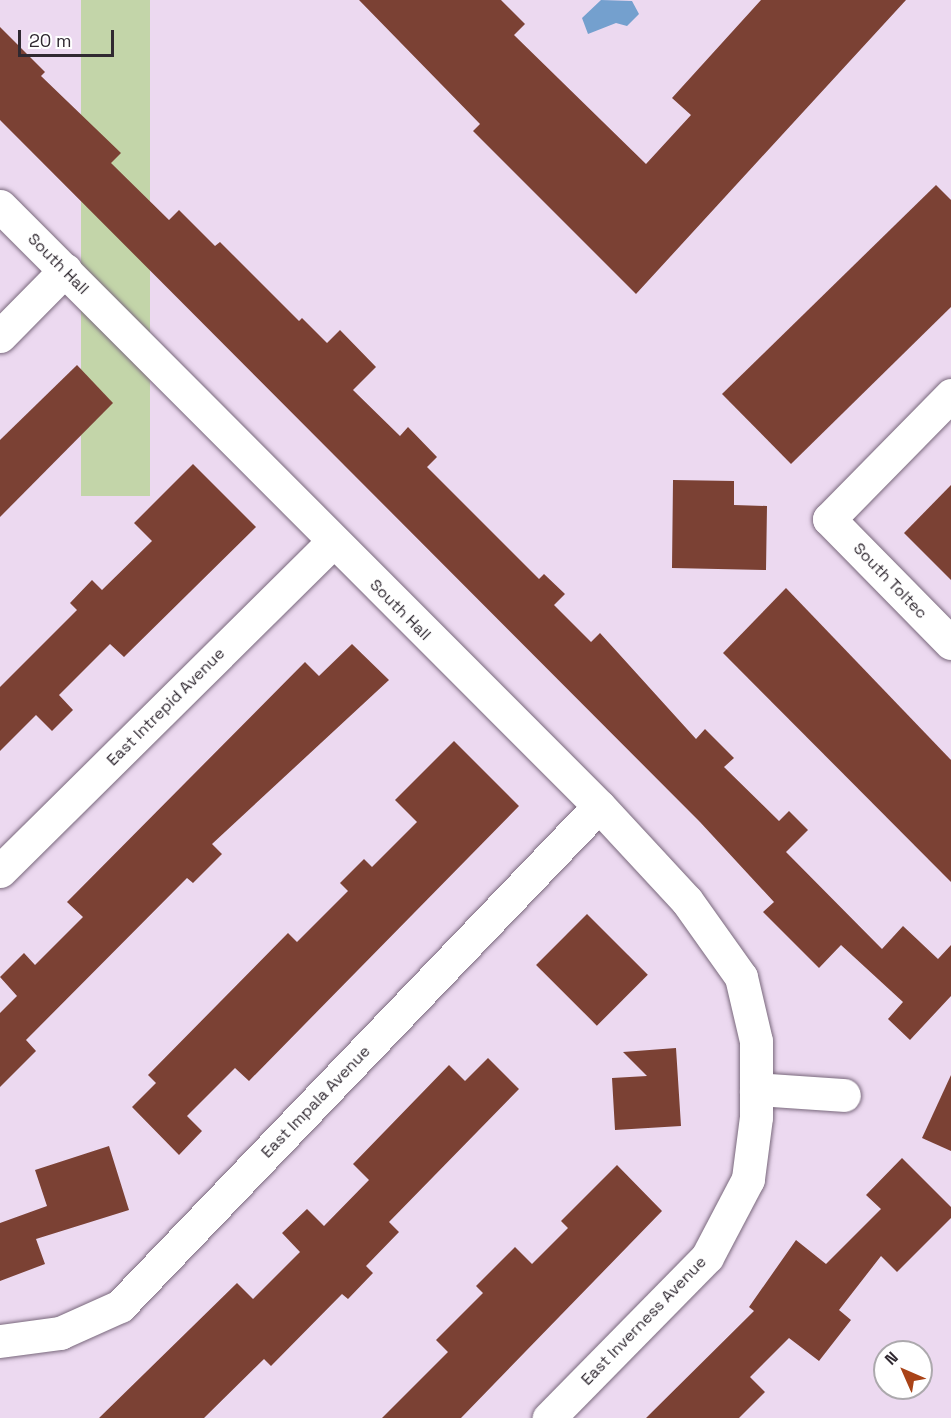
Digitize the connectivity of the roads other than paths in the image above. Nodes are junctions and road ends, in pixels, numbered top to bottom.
1 (0, 206) edge
2 (65, 270) junction
3 (0, 336) edge
4 (951, 395) edge
5 (333, 543) junction
6 (951, 643) edge
7 (599, 806) junction
8 (0, 871) edge
9 (756, 1041) joint
10 (756, 1089) junction
11 (844, 1095) dead end
12 (0, 1341) edge
13 (549, 1418) edge

1 - 2 street, South Hall
2 - 3 street
2 - 5 street, South Hall
4 - 6 street, South Toltec
5 - 7 street, South Hall
5 - 8 street, East Intrepid Avenue
7 - 9 street, South Hall
7 - 12 street, East Impala Avenue
9 - 10 street, East Inverness Avenue
10 - 11 street
10 - 13 street, East Inverness Avenue

